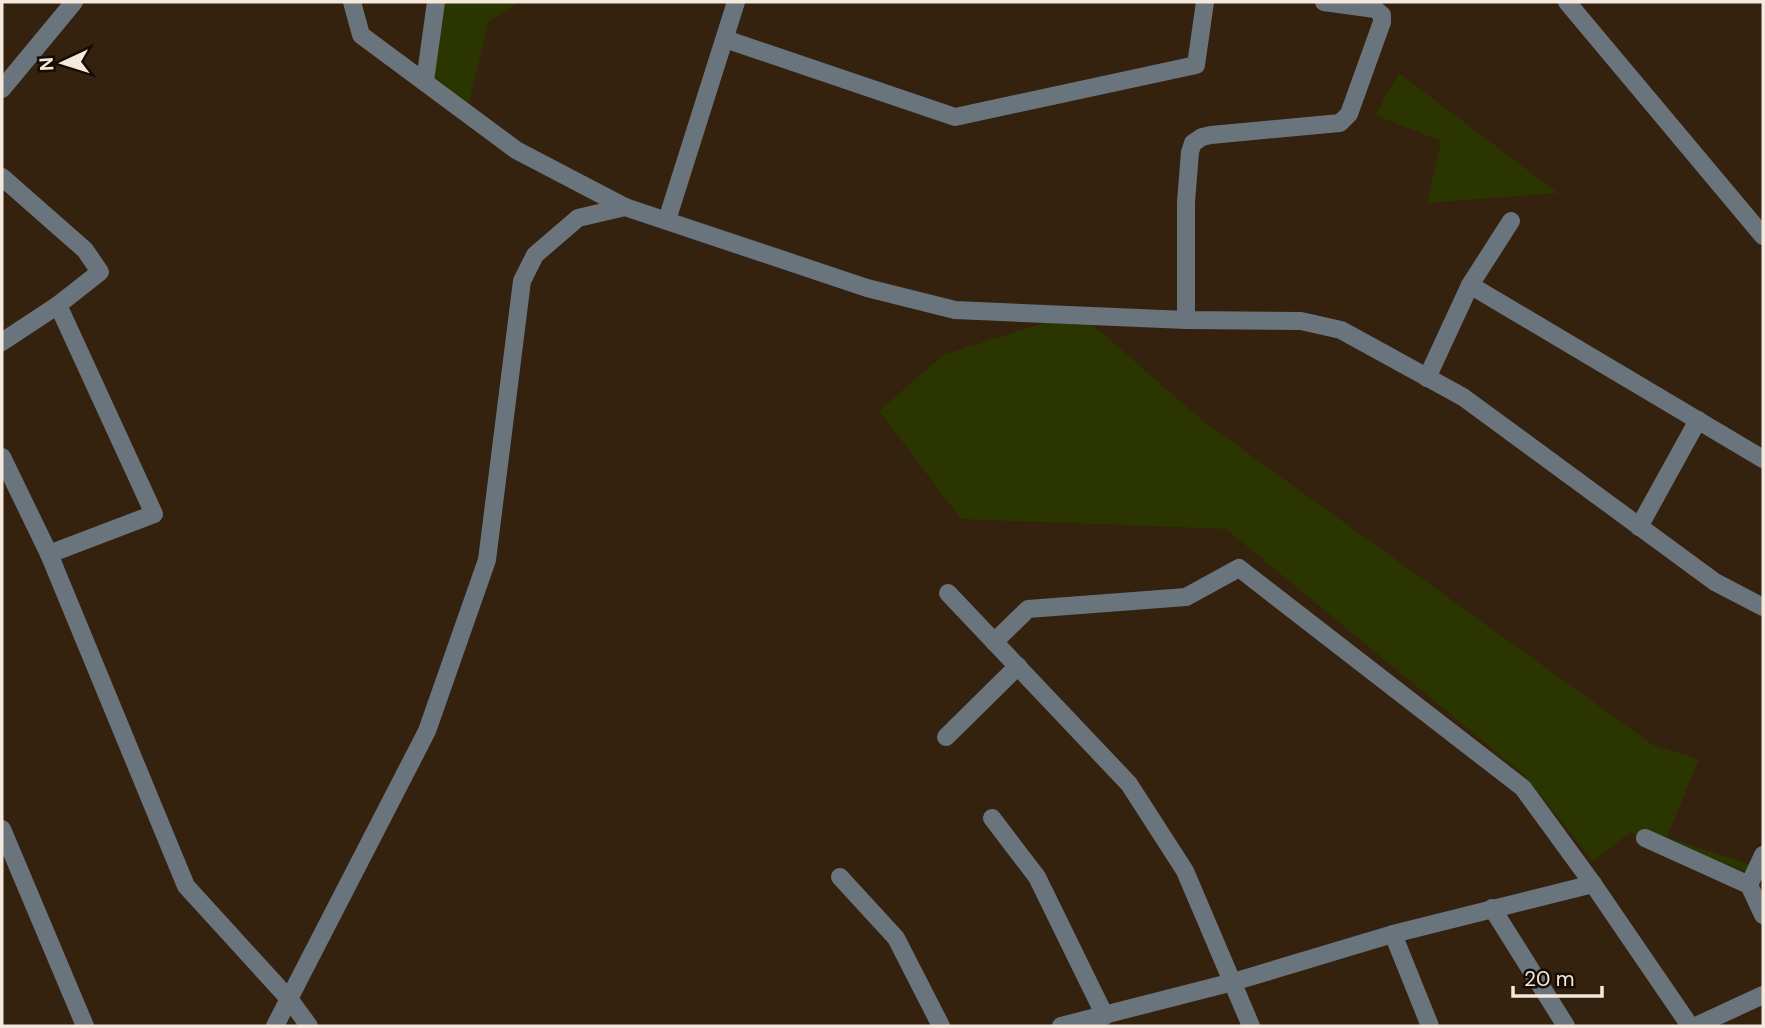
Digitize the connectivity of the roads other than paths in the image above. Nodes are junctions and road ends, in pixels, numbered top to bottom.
1 (74, 2) edge
2 (352, 2) edge
3 (436, 2) edge
4 (736, 2) edge
5 (1205, 2) edge
6 (1324, 2) edge
7 (1567, 2) edge
8 (725, 39) junction
9 (425, 81) junction
10 (2, 89) edge
11 (2, 177) edge
12 (625, 207) junction
13 (667, 220) junction
14 (1511, 221) dead end
15 (1763, 236) edge
16 (1470, 285) junction
17 (58, 305) junction
18 (1186, 320) junction
19 (2, 342) edge
20 (1427, 377) junction
21 (1698, 420) junction
22 (2, 457) edge
23 (1763, 458) edge
24 (1639, 527) junction
25 (49, 554) junction
26 (948, 593) dead end
27 (1763, 607) edge
28 (995, 642) junction
29 (1018, 666) junction
30 (946, 737) dead end
31 (992, 818) dead end
32 (2, 830) edge
33 (1645, 838) dead end
34 (1763, 855) edge
35 (840, 877) dead end
36 (1593, 884) junction
37 (1749, 885) junction
38 (1492, 908) junction
39 (1763, 915) edge
40 (1393, 934) junction
41 (1233, 982) junction
42 (1763, 995) edge
43 (289, 1000) junction
44 (1105, 1016) junction
45 (85, 1026) edge
46 (275, 1026) edge
47 (309, 1026) edge
48 (941, 1026) edge
49 (1061, 1026) edge
50 (1251, 1026) edge
51 (1430, 1026) edge
52 (1566, 1026) edge
53 (1690, 1026) edge
54 (1696, 1026) edge

1 - 10 street
2 - 9 street
3 - 9 street
4 - 8 street
5 - 8 street
6 - 18 street
7 - 15 street
8 - 13 street
9 - 12 street
11 - 17 street
12 - 13 street
12 - 43 street
13 - 18 street
14 - 16 street
16 - 20 street
16 - 21 street
17 - 19 street
17 - 25 street
18 - 20 street
20 - 24 street
21 - 23 street
21 - 24 street
22 - 25 street
24 - 27 street
25 - 43 street
26 - 28 street
28 - 29 street
28 - 36 street
29 - 30 street
29 - 41 street
31 - 44 street
32 - 45 street
33 - 37 street
34 - 37 street
35 - 48 street
36 - 38 street
36 - 53 street
37 - 39 street
38 - 40 street
38 - 52 street
40 - 41 street
40 - 51 street
41 - 44 street
41 - 50 street
42 - 54 street
43 - 46 street
43 - 47 street
44 - 49 street

